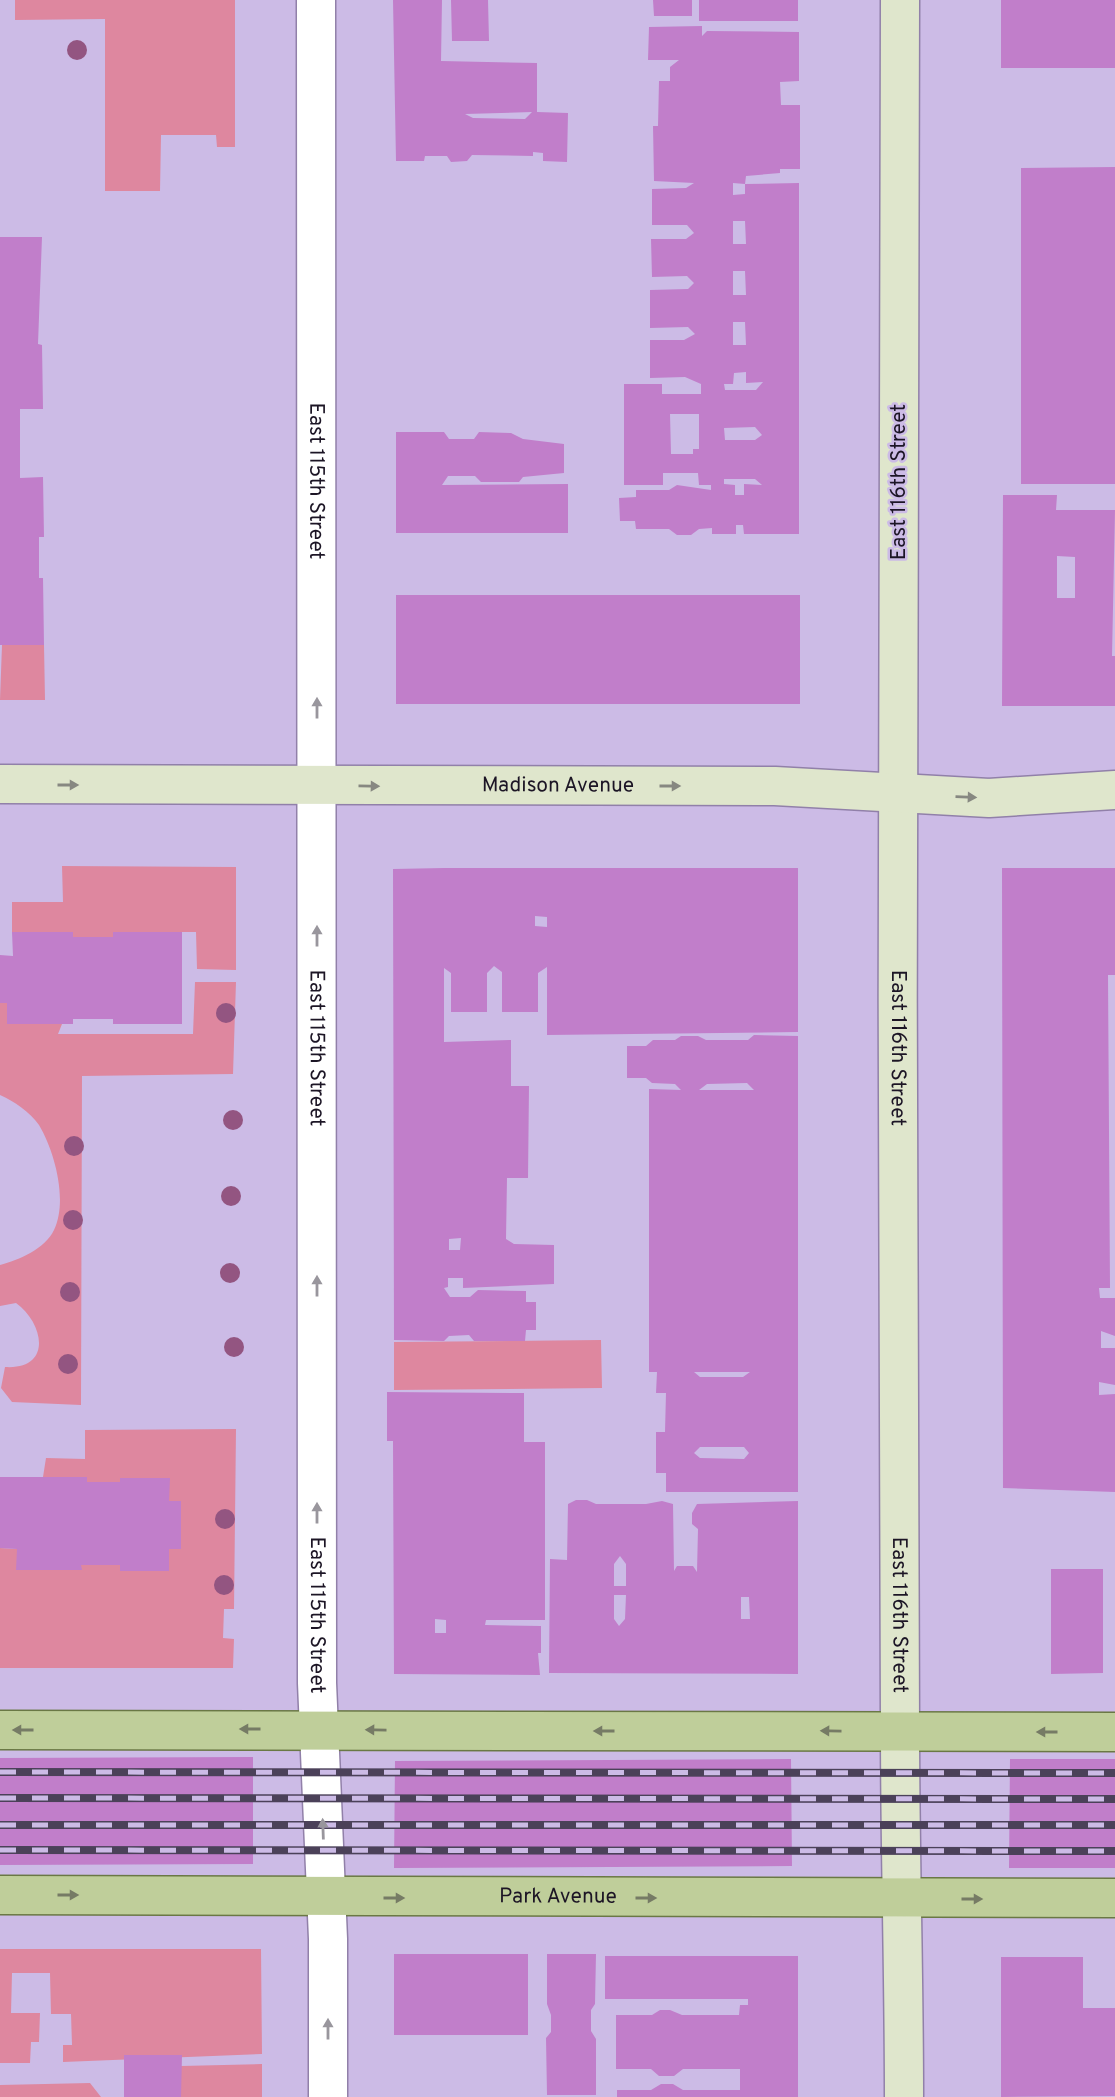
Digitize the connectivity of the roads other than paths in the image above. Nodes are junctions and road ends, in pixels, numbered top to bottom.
1 (316, 0) edge
2 (900, 0) edge
3 (0, 784) edge
4 (317, 786) junction
5 (1115, 790) edge
6 (898, 794) junction
7 (319, 1729) junction
8 (0, 1730) edge
9 (900, 1732) junction
10 (1115, 1732) edge
11 (0, 1895) edge
12 (326, 1898) junction
13 (1115, 1898) edge
14 (904, 1899) junction
15 (328, 2097) edge
16 (904, 2097) edge

4 -> 1 street, East 115th Street
2 - 6 street, East 116th Street
3 -> 4 street, Madison Avenue
4 -> 6 street, Madison Avenue
7 -> 4 street, East 115th Street
6 -> 5 street, Madison Avenue
6 - 9 street, East 116th Street
7 -> 8 main road
9 -> 7 main road
12 -> 7 street, East 115th Street
10 -> 9 main road
9 - 14 street, East 116th Street
11 -> 12 main road, Park Avenue
12 -> 14 main road, Park Avenue
15 -> 12 street, East 115th Street
14 -> 13 main road, Park Avenue
14 - 16 street, East 116th Street

